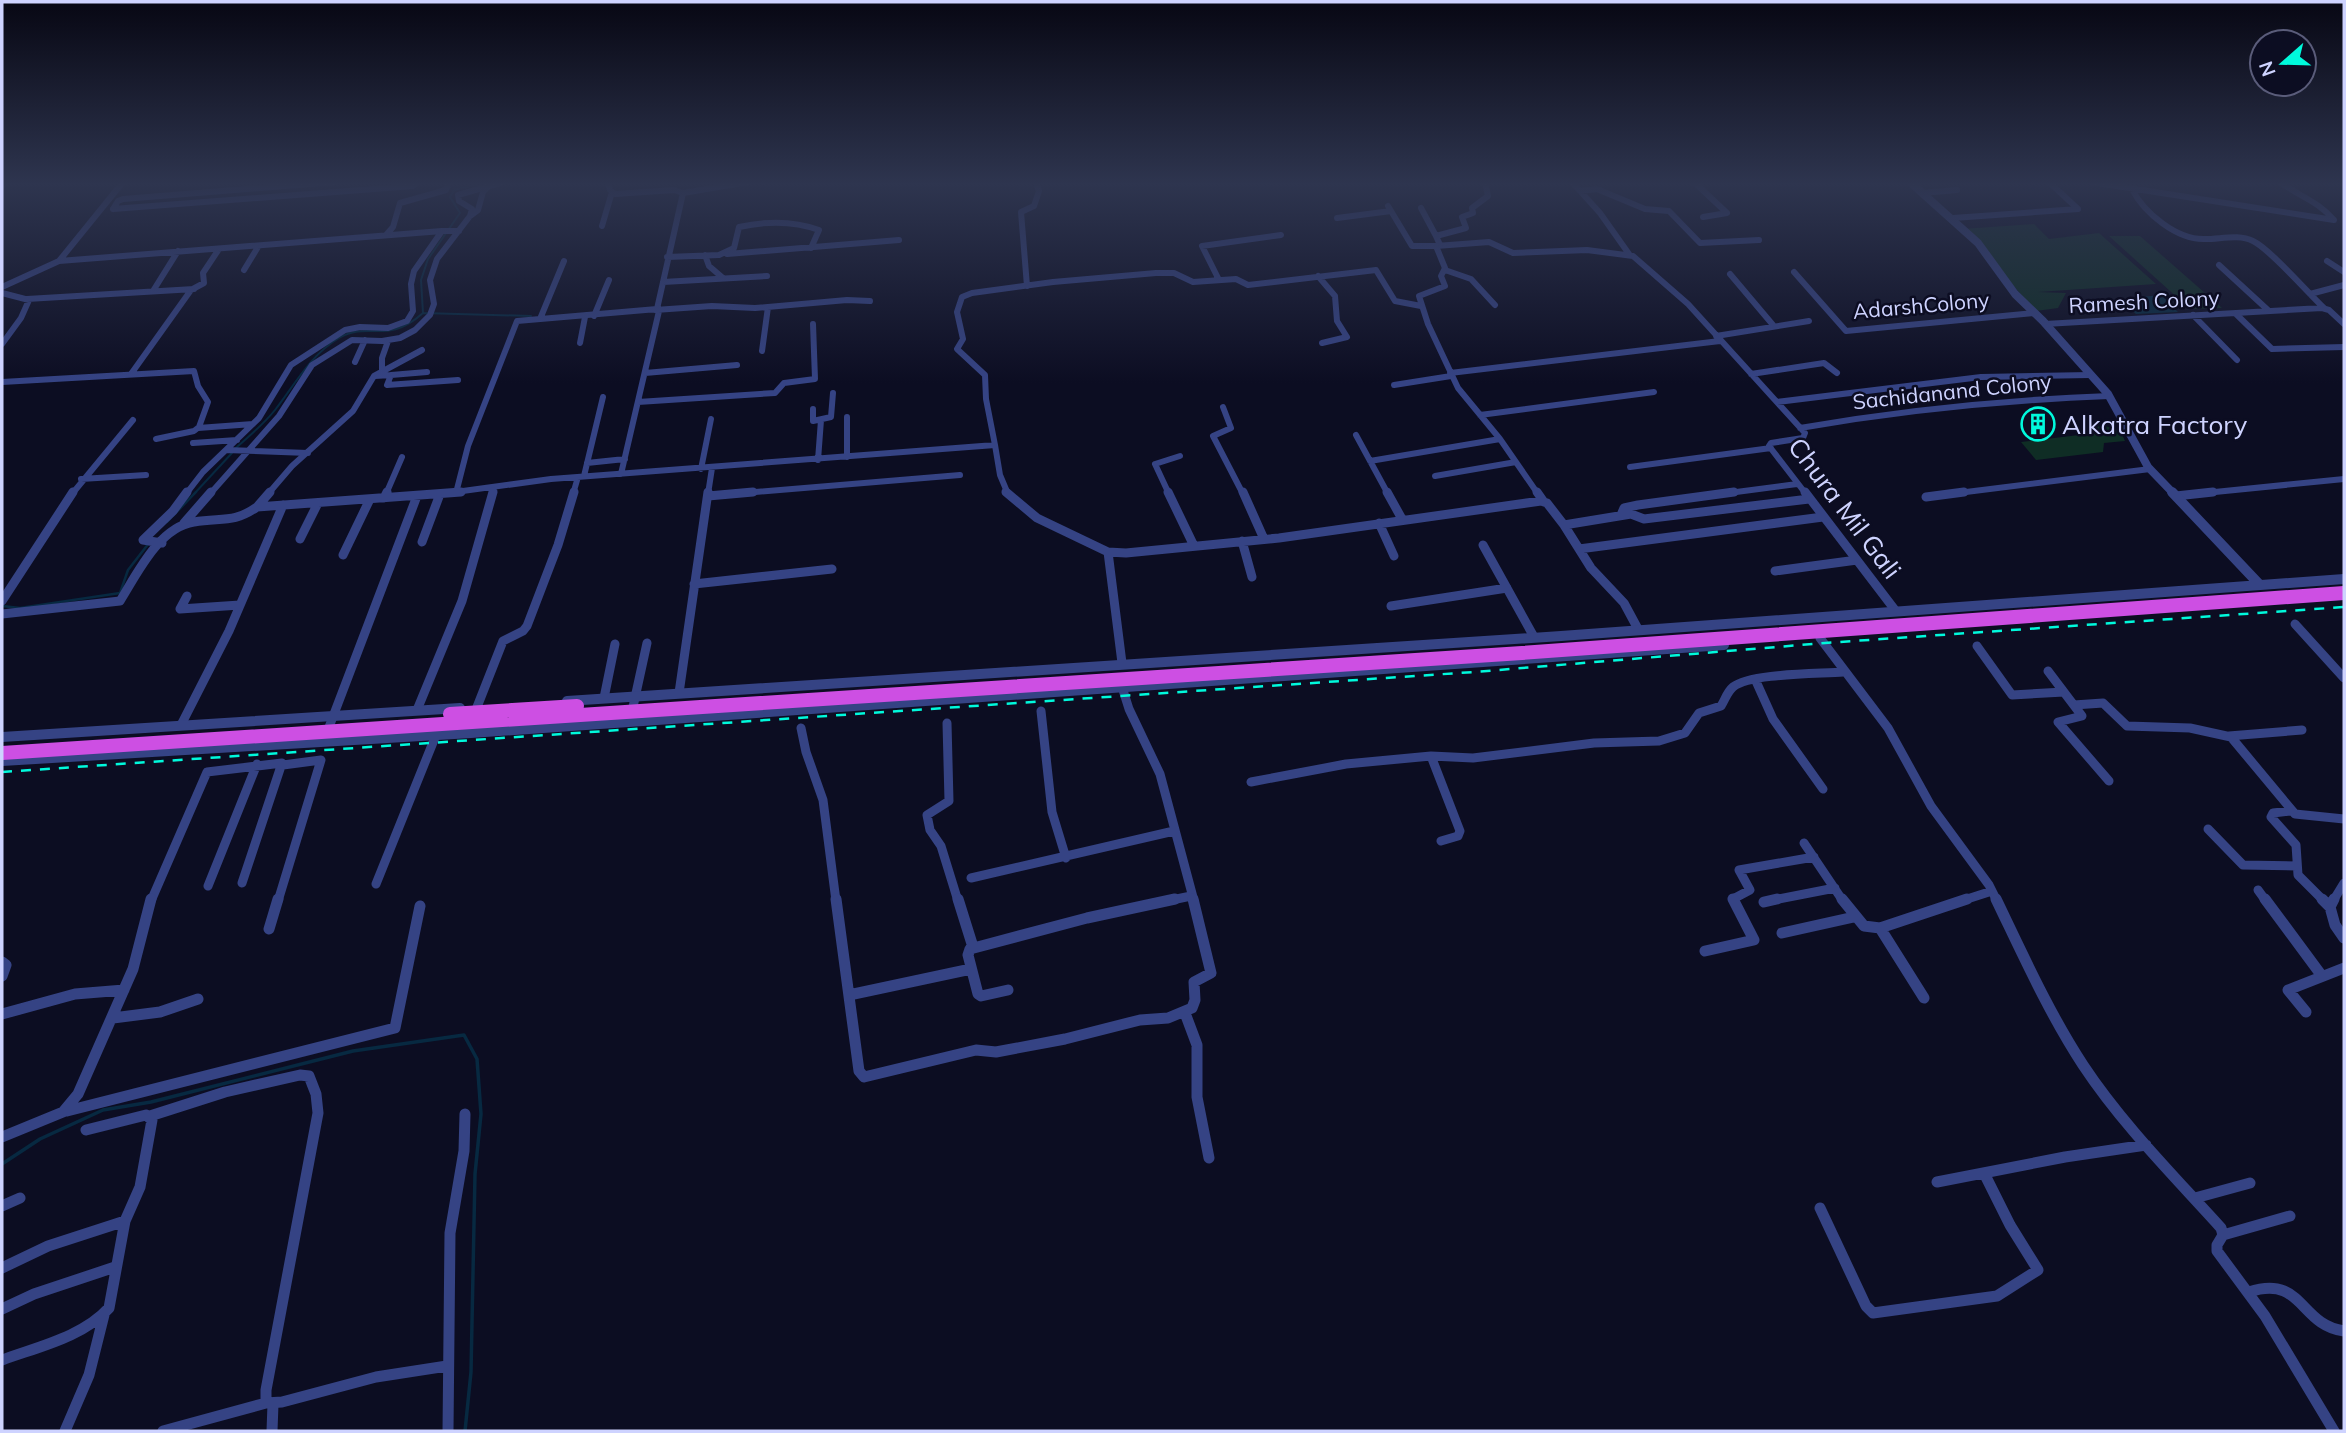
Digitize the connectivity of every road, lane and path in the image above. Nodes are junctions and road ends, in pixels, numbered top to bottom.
1 (67, 249) edge
2 (219, 249) joint
3 (257, 249) edge
4 (425, 249) edge
5 (443, 249) edge
6 (669, 249) edge
7 (733, 249) edge
8 (798, 249) edge
9 (1024, 249) edge
10 (1203, 249) edge
11 (1439, 249) edge
12 (1504, 249) edge
13 (1627, 249) edge
14 (1982, 249) edge
15 (2263, 249) edge
16 (178, 251) junction
17 (725, 254) junction
18 (1632, 255) junction
19 (705, 256) junction
20 (667, 257) junction
21 (59, 261) junction
22 (564, 261) dead end
23 (2327, 261) dead end
24 (2219, 265) dead end
25 (244, 270) dead end
26 (1445, 270) junction
27 (1794, 272) dead end
28 (2344, 272) edge
29 (1730, 274) dead end
30 (767, 276) dead end
31 (1318, 276) junction
32 (723, 278) junction
33 (609, 280) dead end
34 (1219, 280) junction
35 (663, 282) junction
36 (2344, 285) edge
37 (1027, 286) junction
38 (2, 287) edge
39 (194, 289) junction
40 (153, 291) junction
41 (2, 293) edge
42 (2309, 294) junction
43 (27, 299) junction
44 (870, 301) dead end
45 (1495, 305) dead end
46 (1421, 306) junction
47 (768, 307) junction
48 (2326, 309) junction
49 (657, 310) junction
50 (2269, 311) junction
51 (2035, 313) junction
52 (2236, 314) junction
53 (2193, 315) junction
54 (594, 316) junction
55 (585, 317) junction
56 (540, 319) junction
57 (1809, 321) dead end
58 (813, 324) dead end
59 (2045, 324) junction
60 (2344, 324) edge
61 (402, 325) junction
62 (1773, 325) junction
63 (414, 329) junction
64 (1718, 338) junction
65 (365, 340) junction
66 (388, 341) junction
67 (580, 343) dead end
68 (1322, 343) dead end
69 (2, 344) edge
70 (2344, 347) edge
71 (422, 350) dead end
72 (762, 351) dead end
73 (2236, 360) dead end
74 (355, 362) dead end
75 (737, 365) dead end
76 (382, 370) junction
77 (427, 372) dead end
78 (645, 373) junction
79 (1837, 373) dead end
80 (131, 374) junction
81 (1751, 374) junction
82 (391, 375) junction
83 (1450, 375) junction
84 (2090, 375) junction
85 (374, 376) junction
86 (458, 380) dead end
87 (2, 382) edge
88 (1394, 385) dead end
89 (1654, 392) dead end
90 (833, 393) dead end
91 (2109, 396) junction
92 (603, 397) dead end
93 (638, 402) junction
94 (1777, 402) junction
95 (1223, 407) dead end
96 (813, 409) dead end
97 (1480, 415) junction
98 (847, 417) dead end
99 (711, 419) dead end
100 (133, 420) dead end
101 (821, 420) junction
102 (253, 424) junction
103 (198, 428) junction
104 (1800, 428) junction
105 (1356, 435) dead end
106 (156, 439) dead end
107 (1500, 439) junction
108 (237, 440) junction
109 (193, 443) dead end
110 (995, 445) junction
111 (1771, 448) junction
112 (226, 450) junction
113 (247, 452) junction
114 (309, 453) junction
115 (1180, 456) dead end
116 (402, 457) dead end
117 (847, 457) junction
118 (625, 459) junction
119 (818, 460) junction
120 (1370, 461) junction
121 (1516, 462) junction
122 (587, 463) junction
123 (1630, 467) dead end
124 (712, 468) junction
125 (701, 469) junction
126 (2150, 469) junction
127 (621, 474) junction
128 (145, 475) dead end
129 (960, 475) dead end
130 (1435, 476) dead end
131 (581, 477) junction
132 (81, 479) junction
133 (2344, 479) edge
134 (1797, 484) junction
135 (495, 487) junction
136 (456, 493) junction
137 (440, 494) junction
138 (417, 496) junction
139 (708, 496) junction
140 (2176, 496) junction
141 (1926, 497) dead end
142 (384, 498) junction
143 (370, 499) junction
144 (1809, 499) junction
145 (318, 502) junction
146 (1544, 502) junction
147 (283, 505) junction
148 (257, 507) junction
149 (1621, 516) junction
150 (1823, 517) junction
151 (1402, 519) junction
152 (184, 523) junction
153 (1379, 523) junction
154 (1564, 525) junction
155 (300, 539) dead end
156 (1264, 539) junction
157 (1242, 541) junction
158 (422, 542) dead end
159 (158, 543) junction
160 (1483, 545) dead end
161 (1194, 546) junction
162 (1579, 549) junction
163 (1108, 552) junction
164 (343, 555) dead end
165 (1395, 556) dead end
166 (1857, 560) junction
167 (832, 569) dead end
168 (1775, 570) dead end
169 (1252, 577) dead end
170 (2344, 579) edge
171 (2315, 581) junction
172 (694, 584) junction
173 (2259, 584) junction
174 (2344, 585) edge
175 (1507, 588) junction
176 (187, 596) dead end
177 (2341, 598) edge
178 (2, 599) edge
179 (240, 605) junction
180 (1391, 606) dead end
181 (1922, 608) junction
182 (1895, 610) junction
183 (2, 614) edge
184 (2295, 624) dead end
185 (1683, 625) junction
186 (1638, 629) junction
187 (1935, 629) junction
188 (1534, 637) junction
189 (1820, 638) junction
190 (647, 643) dead end
191 (615, 644) dead end
192 (1977, 646) dead end
193 (1694, 648) junction
194 (1122, 663) junction
195 (1076, 666) junction
196 (2048, 671) dead end
197 (1843, 672) junction
198 (2344, 678) edge
199 (1755, 679) junction
200 (1122, 687) junction
201 (1078, 690) junction
202 (2064, 692) junction
203 (679, 693) junction
204 (635, 696) junction
205 (604, 698) junction
206 (2074, 705) junction
207 (477, 707) junction
208 (417, 710) junction
209 (1041, 711) dead end
210 (333, 716) junction
211 (630, 721) junction
212 (947, 723) dead end
213 (181, 725) junction
214 (801, 728) dead end
215 (2302, 730) dead end
216 (436, 734) junction
217 (2229, 736) junction
218 (2, 737) edge
219 (324, 740) junction
220 (2, 743) edge
221 (2, 753) edge
222 (1431, 757) junction
223 (1455, 758) junction
224 (2, 761) edge
225 (257, 764) junction
226 (281, 771) junction
227 (1438, 772) junction
228 (2109, 781) dead end
229 (1251, 782) dead end
230 (1824, 789) dead end
231 (2291, 811) junction
232 (2344, 819) edge
233 (2208, 829) dead end
234 (1174, 831) junction
235 (1441, 841) dead end
236 (1804, 843) dead end
237 (1814, 857) junction
238 (1066, 858) junction
239 (2297, 866) junction
240 (971, 878) dead end
241 (242, 883) dead end
242 (2344, 883) edge
243 (376, 884) dead end
244 (208, 886) dead end
245 (1835, 888) junction
246 (2258, 890) dead end
247 (1992, 891) junction
248 (1191, 896) junction
249 (1764, 902) dead end
250 (420, 906) dead end
251 (2329, 907) junction
252 (1854, 917) junction
253 (1880, 928) junction
254 (269, 929) dead end
255 (1782, 933) dead end
256 (2344, 938) edge
257 (973, 947) junction
258 (1705, 951) dead end
259 (2, 962) edge
260 (2344, 968) edge
261 (971, 969) junction
262 (2, 976) edge
263 (2322, 976) junction
264 (124, 990) junction
265 (1008, 990) dead end
266 (849, 995) junction
267 (1924, 998) dead end
268 (198, 999) dead end
269 (2305, 1012) dead end
270 (1185, 1013) junction
271 (2, 1014) edge
272 (113, 1018) junction
273 (63, 1112) junction
274 (465, 1114) dead end
275 (150, 1116) junction
276 (86, 1130) dead end
277 (2, 1138) edge
278 (2146, 1145) junction
279 (1209, 1158) dead end
280 (1984, 1173) junction
281 (1937, 1182) dead end
282 (2250, 1182) dead end
283 (20, 1198) dead end
284 (2195, 1198) junction
285 (2, 1206) edge
286 (1820, 1208) dead end
287 (2290, 1216) dead end
288 (125, 1221) junction
289 (2223, 1235) junction
290 (115, 1267) junction
291 (2, 1268) edge
292 (2249, 1292) junction
293 (2, 1309) edge
294 (104, 1315) junction
295 (2344, 1331) edge
296 (2, 1360) edge
297 (447, 1366) junction
298 (269, 1404) junction
299 (65, 1431) edge
300 (163, 1431) edge
301 (272, 1431) edge
302 (448, 1431) edge
303 (2334, 1431) edge

1 - 21 street
2 - 16 street
2 - 39 street
3 - 25 street
4 - 61 street
5 - 63 street
6 - 20 street
7 - 17 street
8 - 17 street
9 - 37 street
10 - 34 street
11 - 26 street
12 - 18 street
13 - 18 street, Chura Mil Gali
14 - 51 street
15 - 42 street
16 - 21 street
16 - 40 street
17 - 19 street
18 - 64 street, Chura Mil Gali
19 - 20 street
19 - 32 street
20 - 35 street
21 - 38 street
22 - 56 street
23 - 28 street
24 - 50 street
26 - 45 street
26 - 46 street
27 - 51 street, AdarshColony
29 - 62 street
30 - 32 street
31 - 34 street
31 - 46 street
31 - 68 street
32 - 35 street
33 - 54 street
34 - 37 street
35 - 49 street
36 - 42 street
37 - 110 street
39 - 40 street
39 - 80 street
40 - 43 street
41 - 43 street
42 - 48 street
43 - 69 street
44 - 47 street
46 - 83 street
47 - 49 street
47 - 72 street
48 - 50 street, Ramesh Colony
48 - 60 street
49 - 54 street
49 - 78 street
50 - 52 street, Ramesh Colony
51 - 59 street
52 - 53 street, Ramesh Colony
52 - 70 street
53 - 59 street, Ramesh Colony
53 - 73 street
54 - 55 street
55 - 56 street
55 - 67 street
56 - 136 street
57 - 62 street
58 - 93 street
59 - 84 street
61 - 63 street
61 - 102 street
62 - 64 street
63 - 66 street
64 - 81 street, Chura Mil Gali
64 - 83 street
65 - 66 street
65 - 74 street
65 - 113 street
66 - 76 street
71 - 76 street
75 - 78 street
76 - 85 street
77 - 82 street
78 - 93 street
79 - 81 street
80 - 87 street
80 - 103 street
81 - 94 street, Chura Mil Gali
82 - 85 street
82 - 86 street
83 - 88 street
83 - 97 street
84 - 91 street
84 - 94 street
85 - 114 street
89 - 97 street
90 - 101 street
91 - 104 street, Sachidanand Colony
91 - 126 street
92 - 122 street
93 - 118 street
94 - 104 street, Chura Mil Gali
95 - 156 street
96 - 101 street
97 - 107 street
98 - 117 street
99 - 125 street
100 - 132 street
101 - 119 street
102 - 103 street
102 - 108 street
103 - 106 street
104 - 111 street, Chura Mil Gali
105 - 120 street
107 - 120 street
107 - 121 street
108 - 109 street
108 - 112 street
110 - 117 street
110 - 163 street
111 - 123 street
111 - 134 street, Chura Mil Gali
112 - 113 street
112 - 159 street
113 - 114 street
113 - 152 street
114 - 148 street
115 - 161 street
116 - 142 street
117 - 119 street
118 - 122 street
118 - 127 street
119 - 124 street
120 - 151 street
121 - 130 street
121 - 146 street
122 - 131 street
124 - 125 street
124 - 139 street
125 - 127 street
126 - 140 street
126 - 141 street
127 - 131 street
128 - 132 street
129 - 139 street
131 - 135 street
131 - 207 street
132 - 178 street
133 - 140 street
134 - 144 street, Chura Mil Gali
134 - 149 street
135 - 136 street
135 - 208 street
136 - 137 street
137 - 138 street
137 - 158 street
138 - 142 street
138 - 210 street
139 - 172 street
140 - 173 street
142 - 143 street
143 - 145 street
143 - 164 street
144 - 149 street
144 - 150 street, Chura Mil Gali
145 - 147 street
145 - 155 street
146 - 151 street
146 - 154 street
147 - 148 street
147 - 179 street
148 - 152 street
149 - 154 street
150 - 162 street
150 - 166 street, Chura Mil Gali
151 - 153 street
152 - 159 street
153 - 156 street
153 - 165 street
154 - 162 street
156 - 157 street
157 - 161 street
157 - 169 street
159 - 183 street
160 - 175 street
161 - 163 street
162 - 186 street
163 - 194 street
166 - 168 street
166 - 182 street, Chura Mil Gali
167 - 172 street
170 - 171 street
171 - 173 street
171 - 177 street
172 - 203 street
173 - 181 street
174 - 220 highway, bridge
175 - 180 street
175 - 188 street
176 - 179 street
177 - 187 street
177 - 221 highway, bridge
179 - 213 street
181 - 182 street
181 - 187 street
182 - 185 street
184 - 198 street
185 - 186 street
185 - 193 street
186 - 188 street
187 - 189 street
188 - 194 street
189 - 193 street
189 - 197 street
190 - 204 street
191 - 205 street
192 - 202 street
193 - 200 street
194 - 195 street
195 - 201 street
195 - 203 street
196 - 202 street
197 - 199 street
197 - 247 street
199 - 223 street
199 - 230 street
200 - 201 street
200 - 234 street
201 - 211 street
202 - 206 street
203 - 204 street
204 - 205 street
204 - 211 street
205 - 207 street
206 - 217 street
206 - 228 street
207 - 208 street
208 - 210 street
209 - 238 street
210 - 213 street
210 - 219 street
211 - 216 street
212 - 257 street
213 - 218 street
214 - 266 street
215 - 217 street
216 - 219 street
216 - 243 street
217 - 231 street
219 - 224 street
222 - 223 street
222 - 227 street
222 - 229 street
223 - 227 street
225 - 226 street
225 - 244 street
225 - 264 street
226 - 241 street
226 - 254 street
227 - 235 street
231 - 232 street
231 - 239 street
233 - 239 street
234 - 238 street
234 - 248 street
236 - 237 street
237 - 245 street
237 - 258 street
238 - 240 street
239 - 251 street
242 - 251 street
245 - 249 street
245 - 252 street
246 - 263 street
247 - 253 street
247 - 278 street
248 - 257 street
248 - 270 street
250 - 273 street
251 - 256 street
252 - 253 street
252 - 255 street
253 - 267 street
257 - 261 street
259 - 262 street
260 - 263 street
261 - 265 street
261 - 266 street
263 - 269 street
264 - 271 street
264 - 272 street
266 - 270 street
268 - 272 street
270 - 279 street
272 - 273 street
273 - 277 street
274 - 297 street
275 - 276 street
275 - 288 street
275 - 298 street
278 - 280 street
278 - 284 street
280 - 281 street
280 - 286 street
282 - 284 street
283 - 285 street
284 - 289 street
287 - 289 street
288 - 290 street
288 - 291 street
289 - 292 street
290 - 293 street
290 - 294 street
292 - 295 street
292 - 303 street
294 - 296 street
294 - 299 street
297 - 298 street
297 - 302 street
298 - 300 street
298 - 301 street

